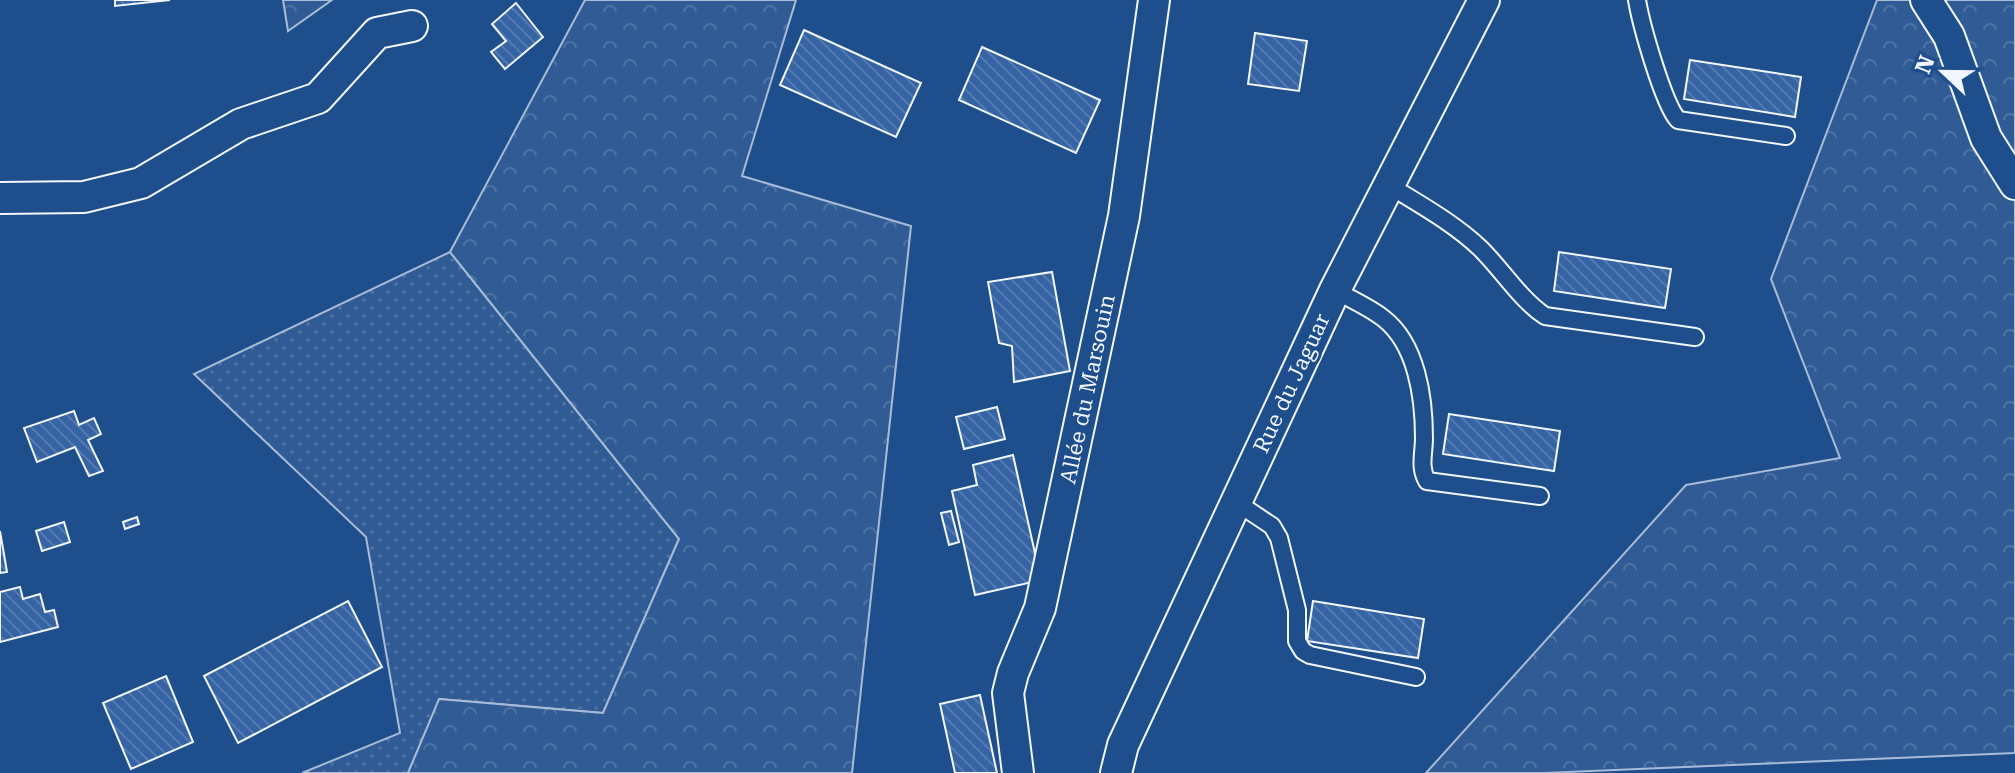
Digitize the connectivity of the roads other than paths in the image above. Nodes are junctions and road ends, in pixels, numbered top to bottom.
1 (1154, 0) edge
2 (1484, 0) edge
3 (1637, 0) edge
4 (1926, 0) edge
5 (412, 26) dead end
6 (1786, 136) dead end
7 (2015, 184) edge
8 (1390, 186) junction
9 (0, 198) edge
10 (1335, 290) junction
11 (1695, 337) dead end
12 (1540, 496) dead end
13 (1236, 502) junction
14 (1416, 677) dead end
15 (1018, 773) edge
16 (1116, 773) edge

1 - 15 street, Allée du Marsouin
2 - 8 street, Rue du Jaguar
3 - 6 lane
4 - 7 street
5 - 9 street
8 - 10 street, Rue du Jaguar
8 - 11 lane
10 - 12 lane
10 - 13 street, Rue du Jaguar
13 - 14 lane
13 - 16 street, Rue du Jaguar

